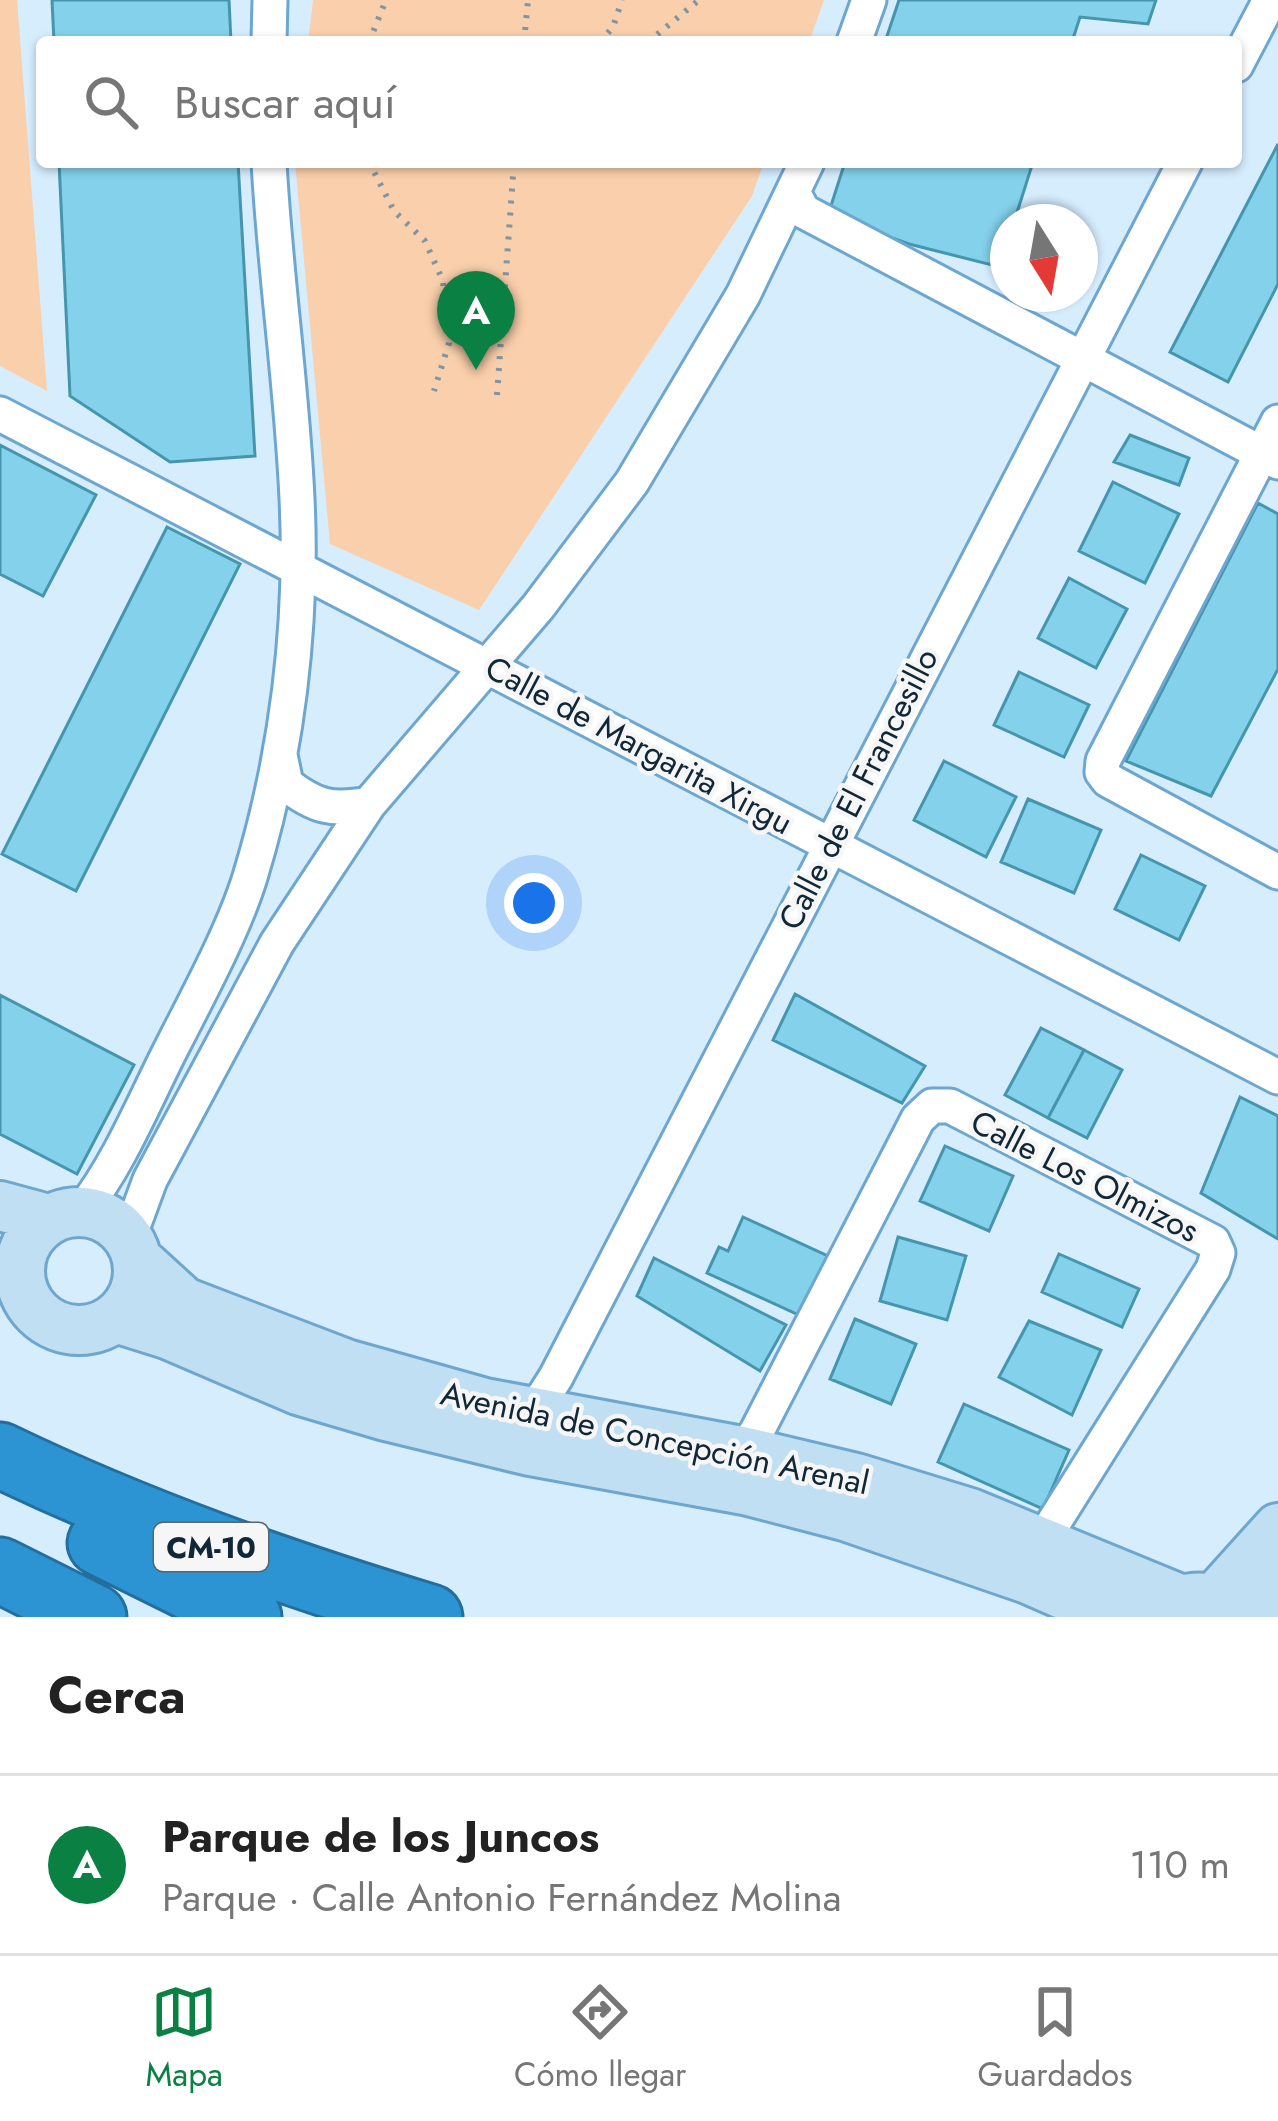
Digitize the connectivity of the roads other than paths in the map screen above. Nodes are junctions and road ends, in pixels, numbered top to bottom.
1 (270, 0) edge
2 (868, 0) edge
3 (1270, 0) edge
4 (269, 36) edge
5 (856, 36) edge
6 (1242, 54) edge
7 (269, 168) edge
8 (1182, 168) edge
9 (800, 178) edge
10 (1082, 359) junction
11 (0, 414) edge
12 (1278, 422) edge
13 (1270, 458) edge
14 (298, 567) junction
15 (488, 665) junction
16 (280, 755) junction
17 (369, 804) junction
18 (829, 844) junction
19 (1278, 872) edge
20 (1278, 1077) edge
21 (0, 1206) edge
22 (65, 1215) junction
23 (134, 1248) junction
24 (10, 1276) edge
25 (116, 1318) junction
26 (526, 1412) junction
27 (742, 1451) junction
28 (0, 1455) edge
29 (0, 1493) edge
30 (1278, 1528) edge
31 (1049, 1544) junction
32 (0, 1570) edge
33 (1278, 1586) edge
34 (0, 1603) edge
35 (1211, 1610) edge
36 (28, 1617) edge
37 (94, 1617) edge
38 (248, 1617) edge
39 (430, 1617) edge
40 (1115, 1617) edge

1 - 4 street
2 - 5 street
3 - 6 street
7 - 14 street
8 - 10 street, Calle de El Francesillo
9 - 10 street
9 - 15 street
10 - 13 street
10 - 18 street, Calle de El Francesillo
11 - 14 street, Calle de Margarita Xirgu
12 - 13 street
13 - 19 street
14 - 15 street, Calle de Margarita Xirgu
14 - 16 street
15 - 17 street
15 - 18 street, Calle de Margarita Xirgu
16 - 17 street
16 - 22 street
17 - 23 street
18 - 20 street, Calle de Margarita Xirgu
18 - 26 street, Calle de El Francesillo
21 - 22 street
22 - 23 street
22 - 24 street
23 - 25 street
23 - 26 street, Avenida de Concepción Arenal
24 - 25 street
25 - 40 street, Avenida de Concepción Arenal
26 - 27 street, Avenida de Concepción Arenal
27 - 31 street, Avenida de Concepción Arenal
27 - 31 street, Calle Los Olmizos
28 - 39 highway, CM-10
29 - 38 highway, CM-10
30 - 35 street
31 - 35 street, Avenida de Concepción Arenal
32 - 37 highway
33 - 35 street
34 - 36 highway

